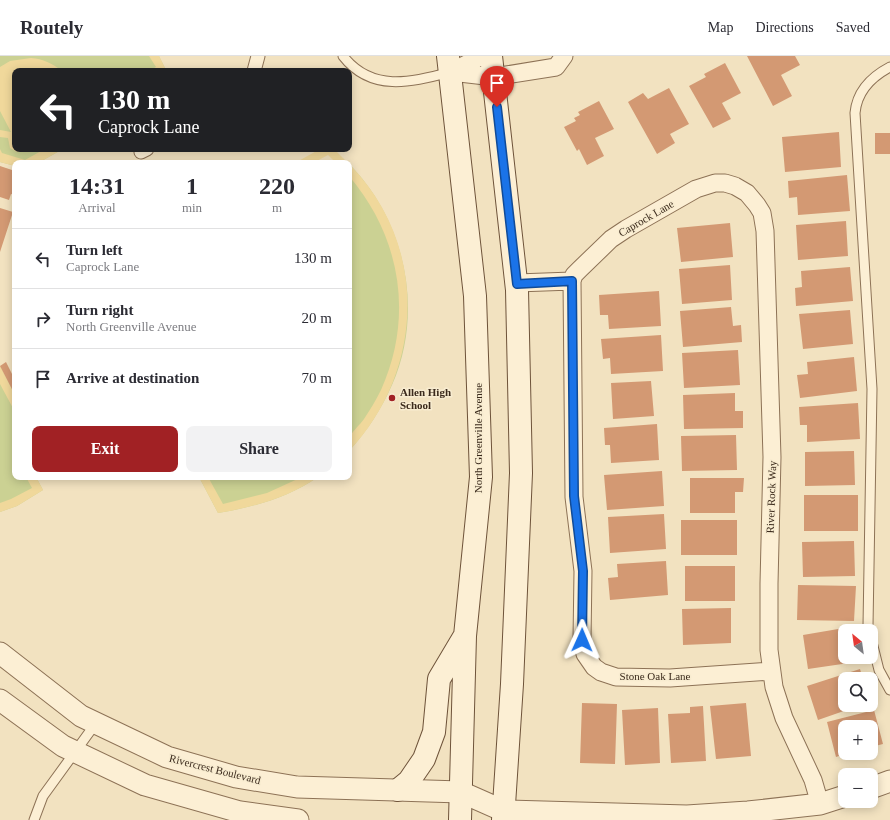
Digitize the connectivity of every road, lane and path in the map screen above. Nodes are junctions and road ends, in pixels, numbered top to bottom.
1 (258, 56) edge
2 (343, 56) edge
3 (482, 56) edge
4 (564, 56) edge
5 (450, 64) edge
6 (492, 66) edge
7 (890, 67) edge
8 (255, 68) edge
9 (742, 189) joint
10 (572, 281) junction
11 (517, 284) junction
12 (868, 624) edge
13 (465, 636) junction
14 (0, 653) edge
15 (878, 664) edge
16 (771, 671) junction
17 (890, 690) edge
18 (0, 700) edge
19 (96, 723) junction
20 (75, 752) junction
21 (890, 781) edge
22 (878, 785) edge
23 (398, 790) junction
24 (460, 792) junction
25 (838, 798) edge
26 (820, 804) junction
27 (497, 817) edge
28 (34, 820) edge
29 (298, 820) edge
30 (460, 820) edge

1 - 8 street
2 - 5 lane
3 - 5 street
4 - 6 street
5 - 6 street
5 - 13 main road, North Greenville Avenue
6 - 11 main road
7 - 12 lane
9 - 10 street, Caprock Lane
9 - 16 street, River Rock Way
10 - 11 street
10 - 16 street, Stone Oak Lane
11 - 27 main road
13 - 23 main road
13 - 24 main road, North Greenville Avenue
14 - 19 street, Rivercrest Boulevard
15 - 17 lane
16 - 26 street, River Rock Way
18 - 20 street
19 - 20 lane
19 - 23 street, Rivercrest Boulevard
20 - 28 lane
20 - 29 street
21 - 22 street
23 - 24 street, Rivercrest Boulevard
24 - 27 street, Rivercrest Boulevard
24 - 30 main road, North Greenville Avenue
25 - 26 street, Rivercrest Boulevard
26 - 27 street, Rivercrest Boulevard

